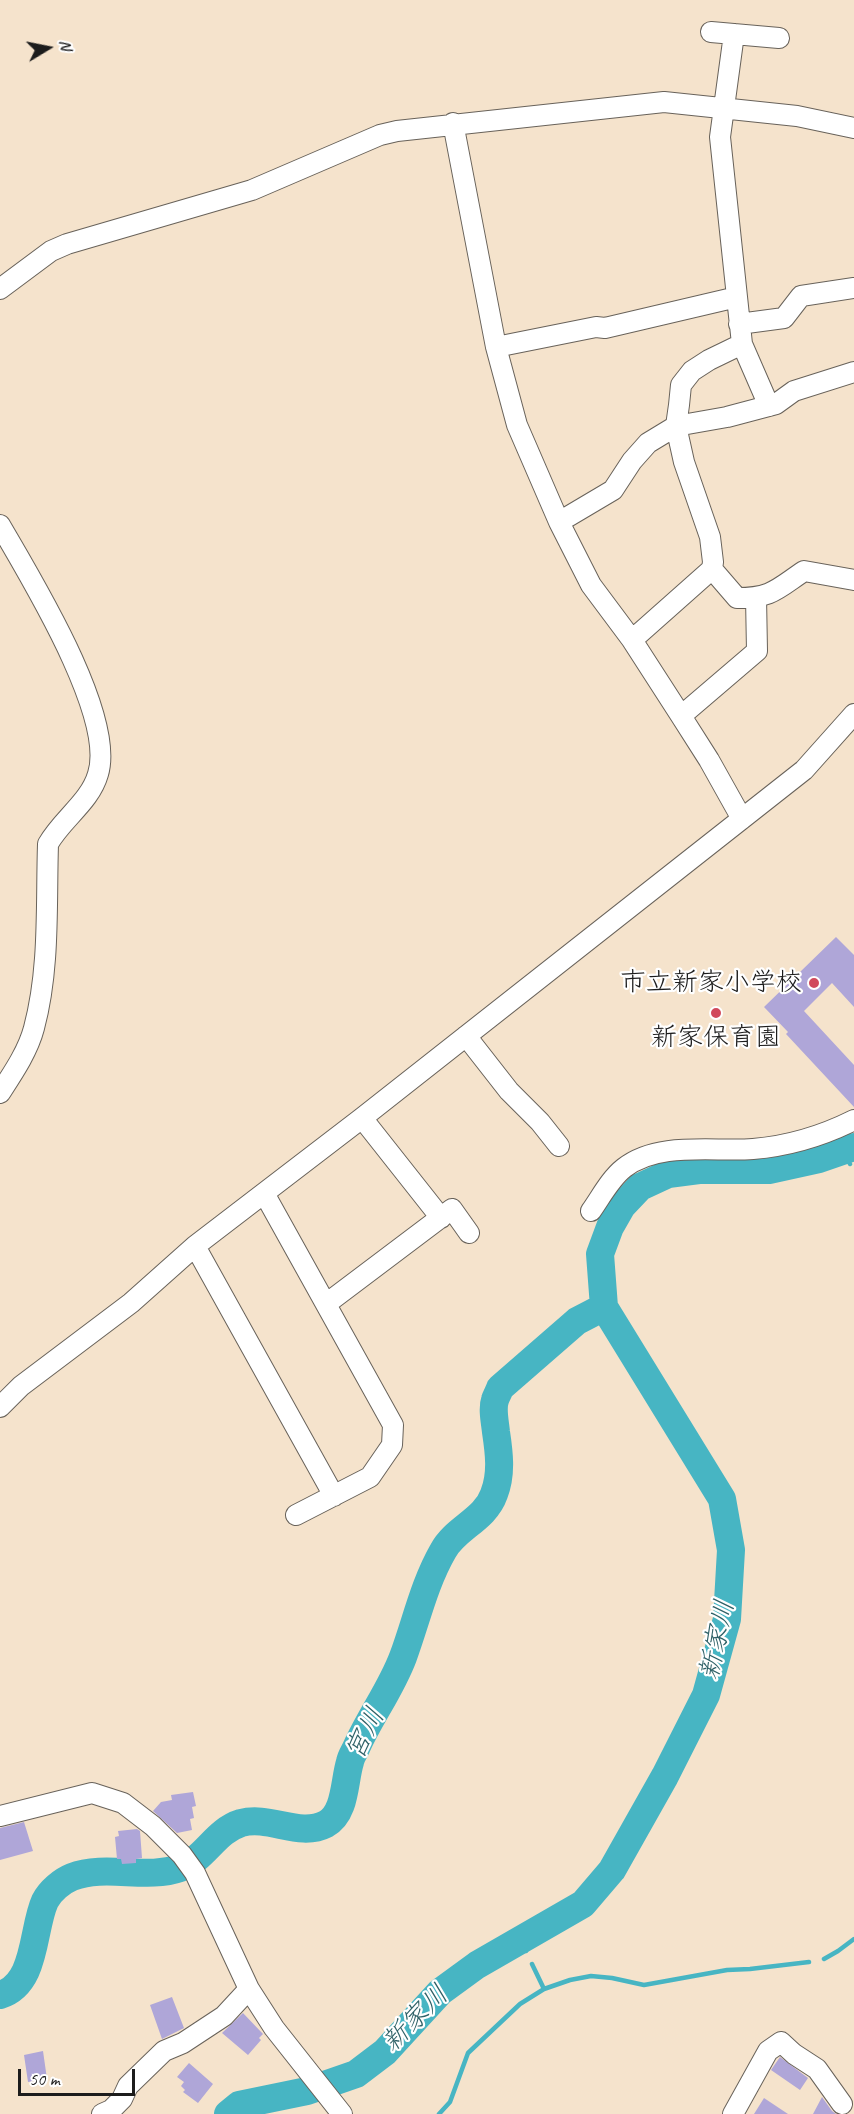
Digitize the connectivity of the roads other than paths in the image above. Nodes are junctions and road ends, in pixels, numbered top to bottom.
1 (711, 33) dead end
2 (734, 34) junction
3 (779, 38) dead end
4 (723, 108) junction
5 (453, 123) junction
6 (854, 128) edge
7 (854, 288) edge
8 (0, 289) edge
9 (737, 297) junction
10 (739, 324) junction
11 (742, 344) junction
12 (496, 347) junction
13 (854, 372) edge
14 (769, 406) junction
15 (676, 426) junction
16 (559, 522) junction
17 (0, 525) edge
18 (711, 569) junction
19 (854, 580) edge
20 (756, 597) junction
21 (632, 640) junction
22 (854, 714) edge
23 (681, 716) junction
24 (742, 819) junction
25 (466, 1036) junction
26 (0, 1093) edge
27 (362, 1118) junction
28 (852, 1127) edge
29 (559, 1146) dead end
30 (264, 1193) junction
31 (591, 1211) dead end
32 (441, 1218) junction
33 (470, 1233) dead end
34 (195, 1246) junction
35 (326, 1304) junction
36 (0, 1407) edge
37 (334, 1496) junction
38 (296, 1515) dead end
39 (0, 1816) edge
40 (249, 1989) junction
41 (854, 2087) edge
42 (839, 2109) edge
43 (102, 2114) edge
44 (342, 2114) edge
45 (732, 2114) edge

1 - 2 street
2 - 3 street
2 - 4 street
4 - 5 street
4 - 6 street
4 - 9 street
5 - 8 street
5 - 12 street
7 - 10 street
9 - 10 street
9 - 12 street
10 - 11 street
11 - 14 street
11 - 15 street
12 - 16 street
13 - 14 street
14 - 15 street
15 - 16 street
15 - 18 street
16 - 21 street
17 - 26 street
18 - 20 street
18 - 21 street
19 - 20 street
20 - 23 street
21 - 23 street
22 - 24 street
23 - 24 street
24 - 25 street
25 - 27 street
25 - 29 street
27 - 30 street
27 - 32 street
28 - 31 street
30 - 34 street
30 - 35 street
32 - 33 street
32 - 35 street
34 - 36 street
34 - 37 street
35 - 37 street
37 - 38 street
39 - 40 street
40 - 43 street
40 - 44 street
41 - 42 street
42 - 45 street

